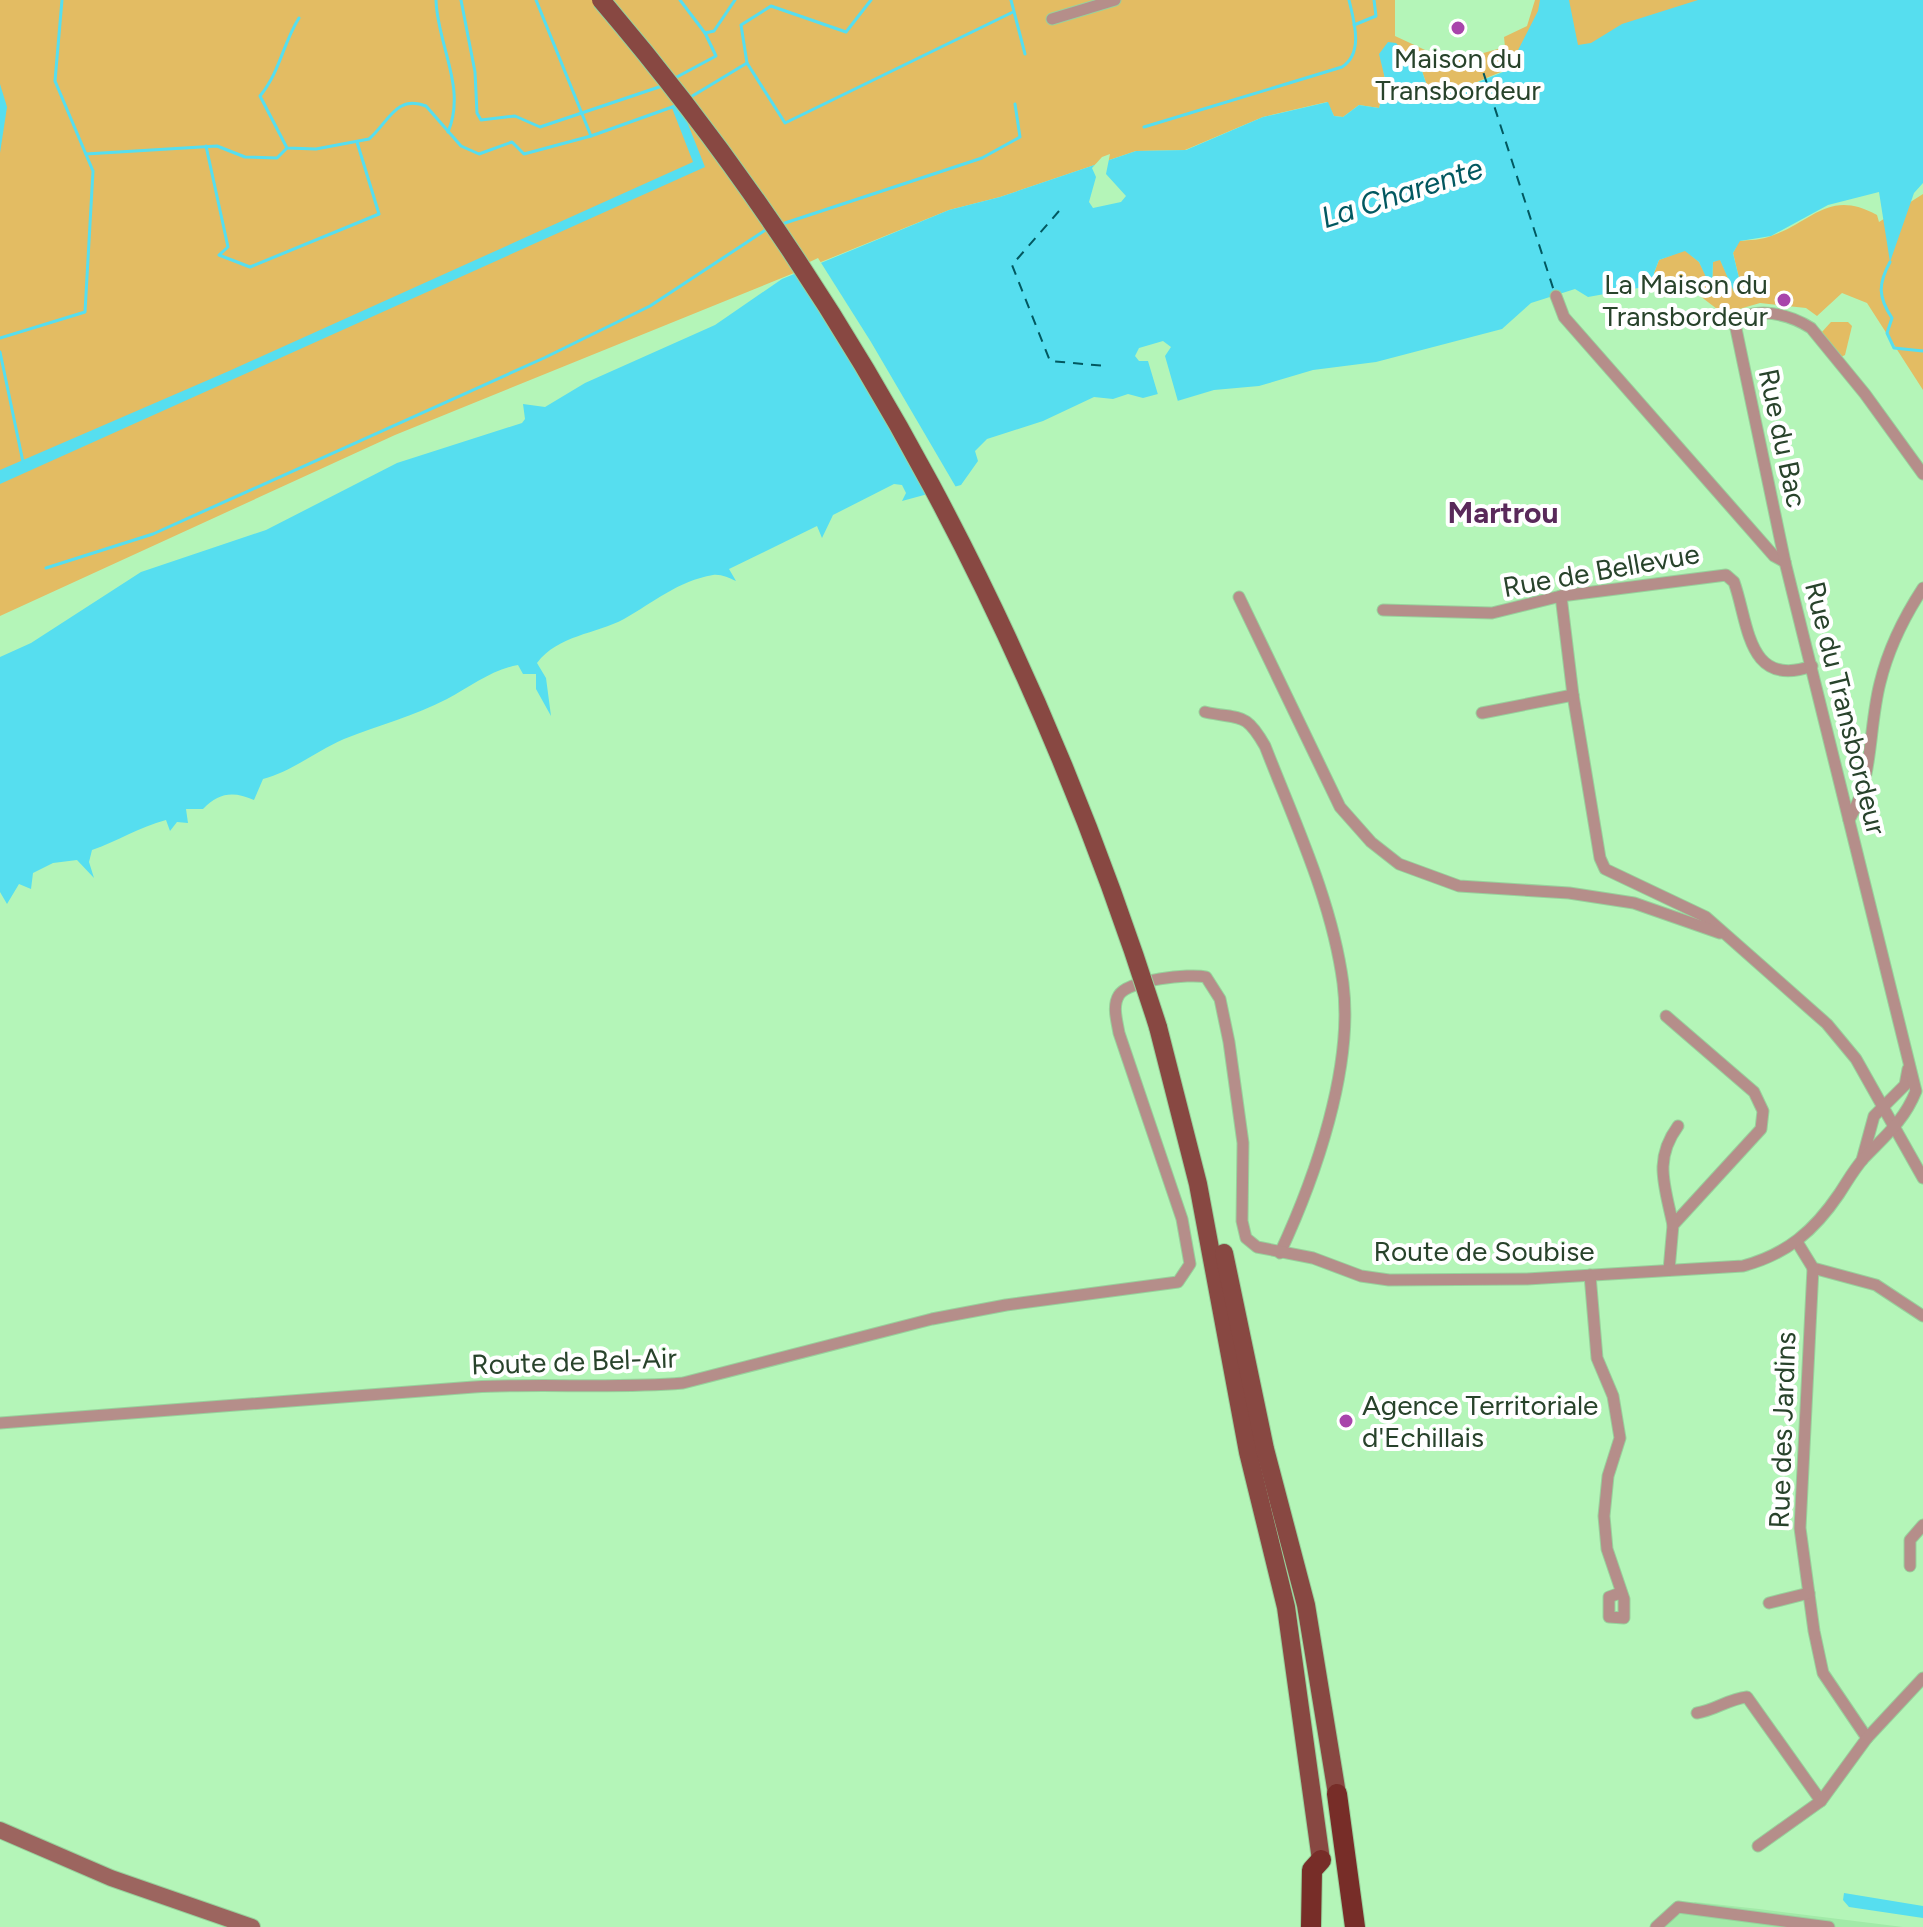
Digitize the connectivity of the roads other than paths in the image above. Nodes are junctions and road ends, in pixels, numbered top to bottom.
1 (601, 0) edge
2 (618, 0) edge
3 (1115, 0) edge
4 (1052, 19) dead end
5 (1556, 296) dead end
6 (1923, 474) edge
7 (1785, 562) junction
8 (1923, 588) edge
9 (1561, 596) junction
10 (1239, 597) dead end
11 (1383, 610) dead end
12 (1812, 666) junction
13 (1573, 695) junction
14 (1205, 712) dead end
15 (1482, 713) dead end
16 (1849, 820) junction
17 (1720, 933) junction
18 (1666, 1016) dead end
19 (1164, 1026) junction
20 (1908, 1069) junction
21 (1883, 1103) junction
22 (1678, 1126) dead end
23 (1897, 1127) junction
24 (1862, 1160) junction
25 (1923, 1178) edge
26 (1673, 1225) junction
27 (1797, 1242) junction
28 (1280, 1253) junction
29 (1813, 1268) junction
30 (1669, 1270) junction
31 (1590, 1275) junction
32 (1185, 1276) joint
33 (1923, 1316) edge
34 (0, 1423) edge
35 (1923, 1525) edge
36 (1910, 1566) dead end
37 (1620, 1593) dead end
38 (1809, 1593) junction
39 (1769, 1603) dead end
40 (1923, 1678) edge
41 (1697, 1713) dead end
42 (1867, 1738) junction
43 (1337, 1794) junction
44 (1821, 1801) junction
45 (0, 1830) edge
46 (1758, 1846) dead end
47 (1321, 1860) junction
48 (252, 1927) edge
49 (1311, 1927) edge
50 (1325, 1927) edge
51 (1341, 1927) edge
52 (1355, 1927) edge
53 (1656, 1927) edge
54 (1829, 1927) edge

1 - 19 main road, bridge
2 - 19 main road
3 - 4 street
5 - 7 street, Rue du Transbordeur
6 - 7 street, Rue du Bac
7 - 12 street, Rue du Transbordeur
8 - 16 street
9 - 11 street, Rue de Bellevue
9 - 12 street, Rue de Bellevue
9 - 13 street
10 - 17 street
12 - 16 street, Rue du Transbordeur
13 - 15 street
13 - 17 street
14 - 28 street
16 - 20 street, Rue du Transbordeur
17 - 21 street
18 - 26 street
19 - 43 main road
19 - 47 main road
20 - 21 street, Rue du Transbordeur
20 - 23 street, Rue du Transbordeur
21 - 23 street
21 - 24 street, Rue du Transbordeur
22 - 26 street
23 - 24 street, Rue du Transbordeur
23 - 25 street
24 - 27 street, Rue du Transbordeur
26 - 30 street
27 - 29 street
27 - 30 street, Route de Soubise
28 - 31 street, Route de Soubise
28 - 32 street, Route de Soubise
29 - 33 street
29 - 38 street, Rue des Jardins
30 - 31 street, Route de Soubise
31 - 37 street
32 - 34 street, Route de Bel-Air
35 - 36 street
38 - 39 street
38 - 42 street, Rue des Jardins
40 - 42 street
41 - 44 street
42 - 44 street
43 - 51 highway
43 - 52 highway
44 - 46 street
45 - 48 main road
47 - 49 highway
47 - 50 highway
53 - 54 street

